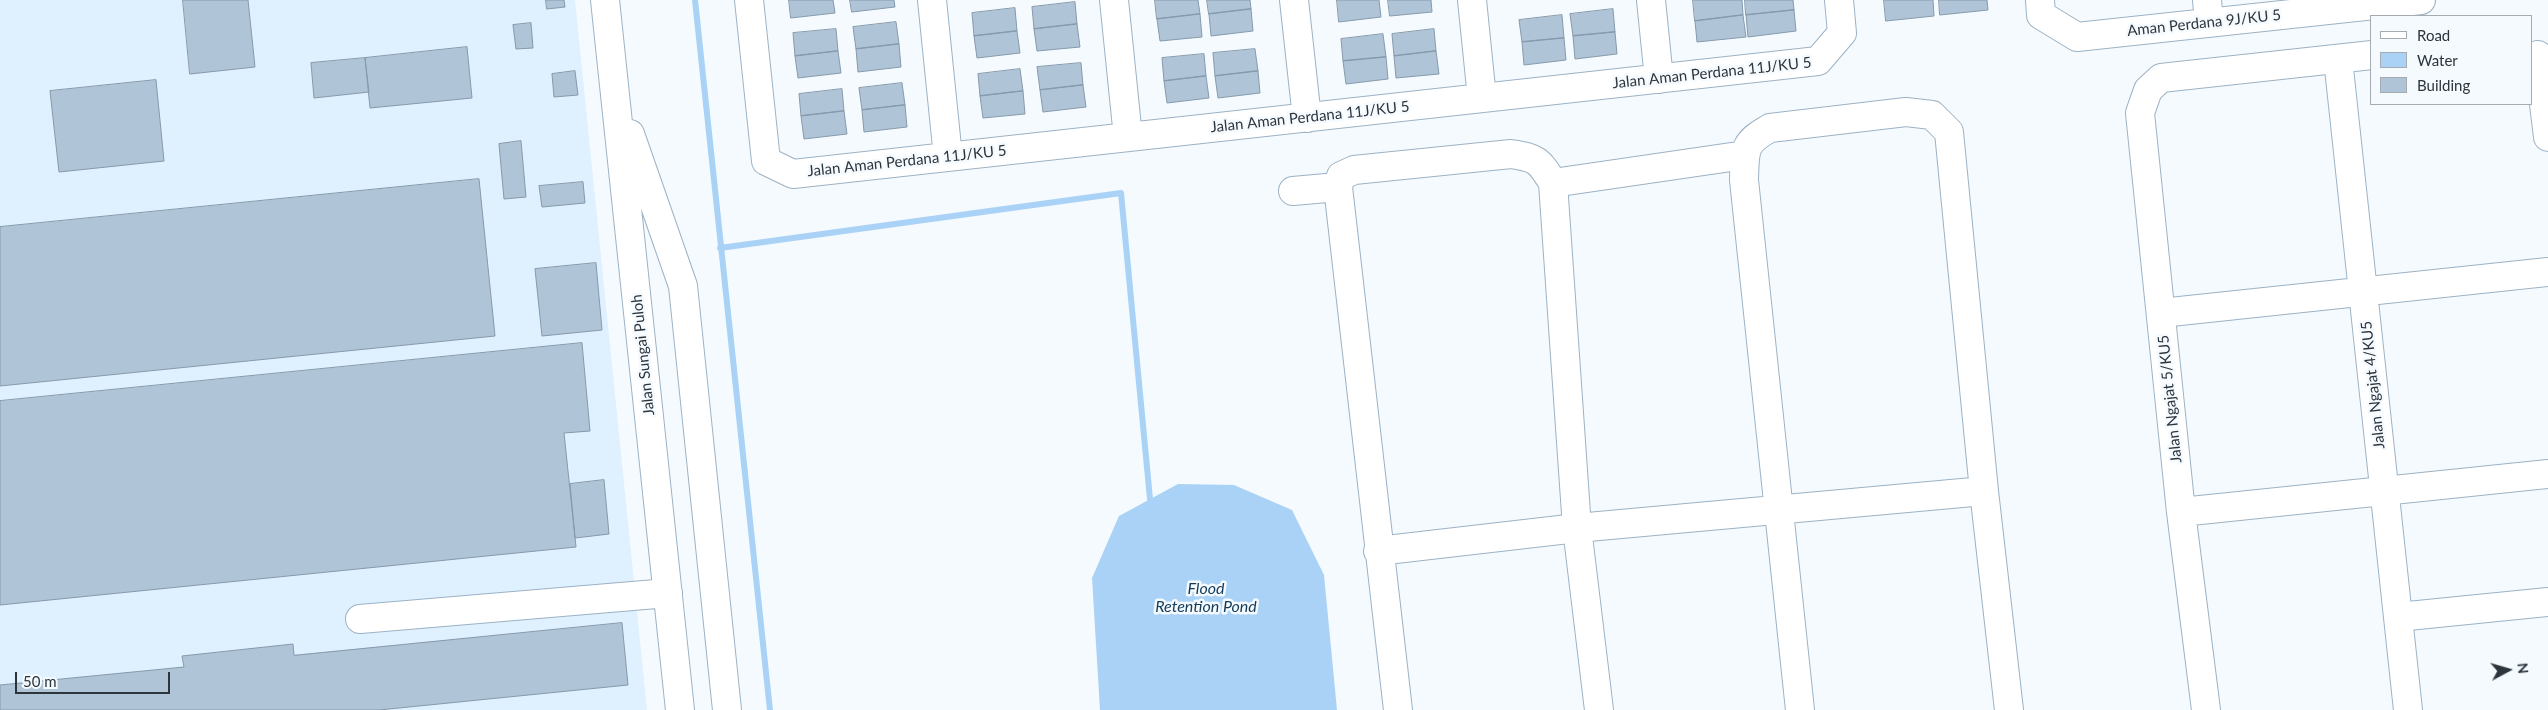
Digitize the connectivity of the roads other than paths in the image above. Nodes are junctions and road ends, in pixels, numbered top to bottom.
1 (605, 0) edge
2 (749, 0) edge
3 (932, 0) edge
4 (1114, 0) edge
5 (1294, 0) edge
6 (1472, 0) edge
7 (1651, 0) edge
8 (1839, 0) edge
9 (2040, 0) edge
10 (2421, 0) edge
11 (2365, 3) edge
12 (2208, 11) edge
13 (2539, 53) edge
14 (2370, 56) edge
15 (2338, 59) junction
16 (1659, 79) junction
17 (614, 87) junction
18 (1482, 98) junction
19 (1306, 118) junction
20 (1128, 137) junction
21 (2548, 137) edge
22 (1745, 155) junction
23 (948, 157) junction
24 (1553, 183) junction
25 (1338, 187) junction
26 (1293, 191) dead end
27 (2548, 272) edge
28 (2363, 292) junction
29 (2161, 313) junction
30 (2548, 474) edge
31 (1984, 490) junction
32 (2384, 490) junction
33 (1777, 510) junction
34 (2181, 512) junction
35 (1577, 528) junction
36 (1378, 551) junction
37 (668, 593) junction
38 (2548, 602) edge
39 (2398, 617) junction
40 (360, 619) dead end
41 (680, 710) edge
42 (727, 710) edge
43 (1398, 710) edge
44 (1599, 710) edge
45 (1800, 710) edge
46 (2009, 710) edge
47 (2206, 710) edge
48 (2408, 710) edge

1 - 17 street, Jalan Sungai Puloh
2 - 23 street, Jalan Aman Perdana 11J/KU 5
3 - 23 street
4 - 20 street
5 - 19 street
6 - 18 street
7 - 16 street
8 - 16 street, Jalan Aman Perdana 11J/KU 5
9 - 12 street, Aman Perdana 9J/KU 5
10 - 11 street, Aman Perdana 9J/KU 5
11 - 12 street, Aman Perdana 9J/KU 5
13 - 21 street
14 - 15 street
15 - 28 street, Jalan Ngajat 4/KU5
15 - 29 street, Jalan Ngajat 5/KU5
16 - 18 street, Jalan Aman Perdana 11J/KU 5
17 - 37 street, Jalan Sungai Puloh
17 - 42 street
18 - 19 street, Jalan Aman Perdana 11J/KU 5
19 - 20 street, Jalan Aman Perdana 11J/KU 5
20 - 23 street, Jalan Aman Perdana 11J/KU 5
22 - 24 street
22 - 31 street
22 - 33 street
24 - 25 street
24 - 35 street
25 - 26 street
25 - 36 street
27 - 28 street
28 - 29 street
28 - 32 street, Jalan Ngajat 4/KU5
29 - 34 street, Jalan Ngajat 5/KU5
30 - 32 street
31 - 33 street
31 - 46 street
32 - 34 street
32 - 39 street, Jalan Ngajat 4/KU5
33 - 35 street
33 - 45 street
34 - 47 street, Jalan Ngajat 5/KU5
35 - 36 street
35 - 44 street
36 - 43 street
37 - 40 street
37 - 41 street, Jalan Sungai Puloh
38 - 39 street
39 - 48 street, Jalan Ngajat 4/KU5

